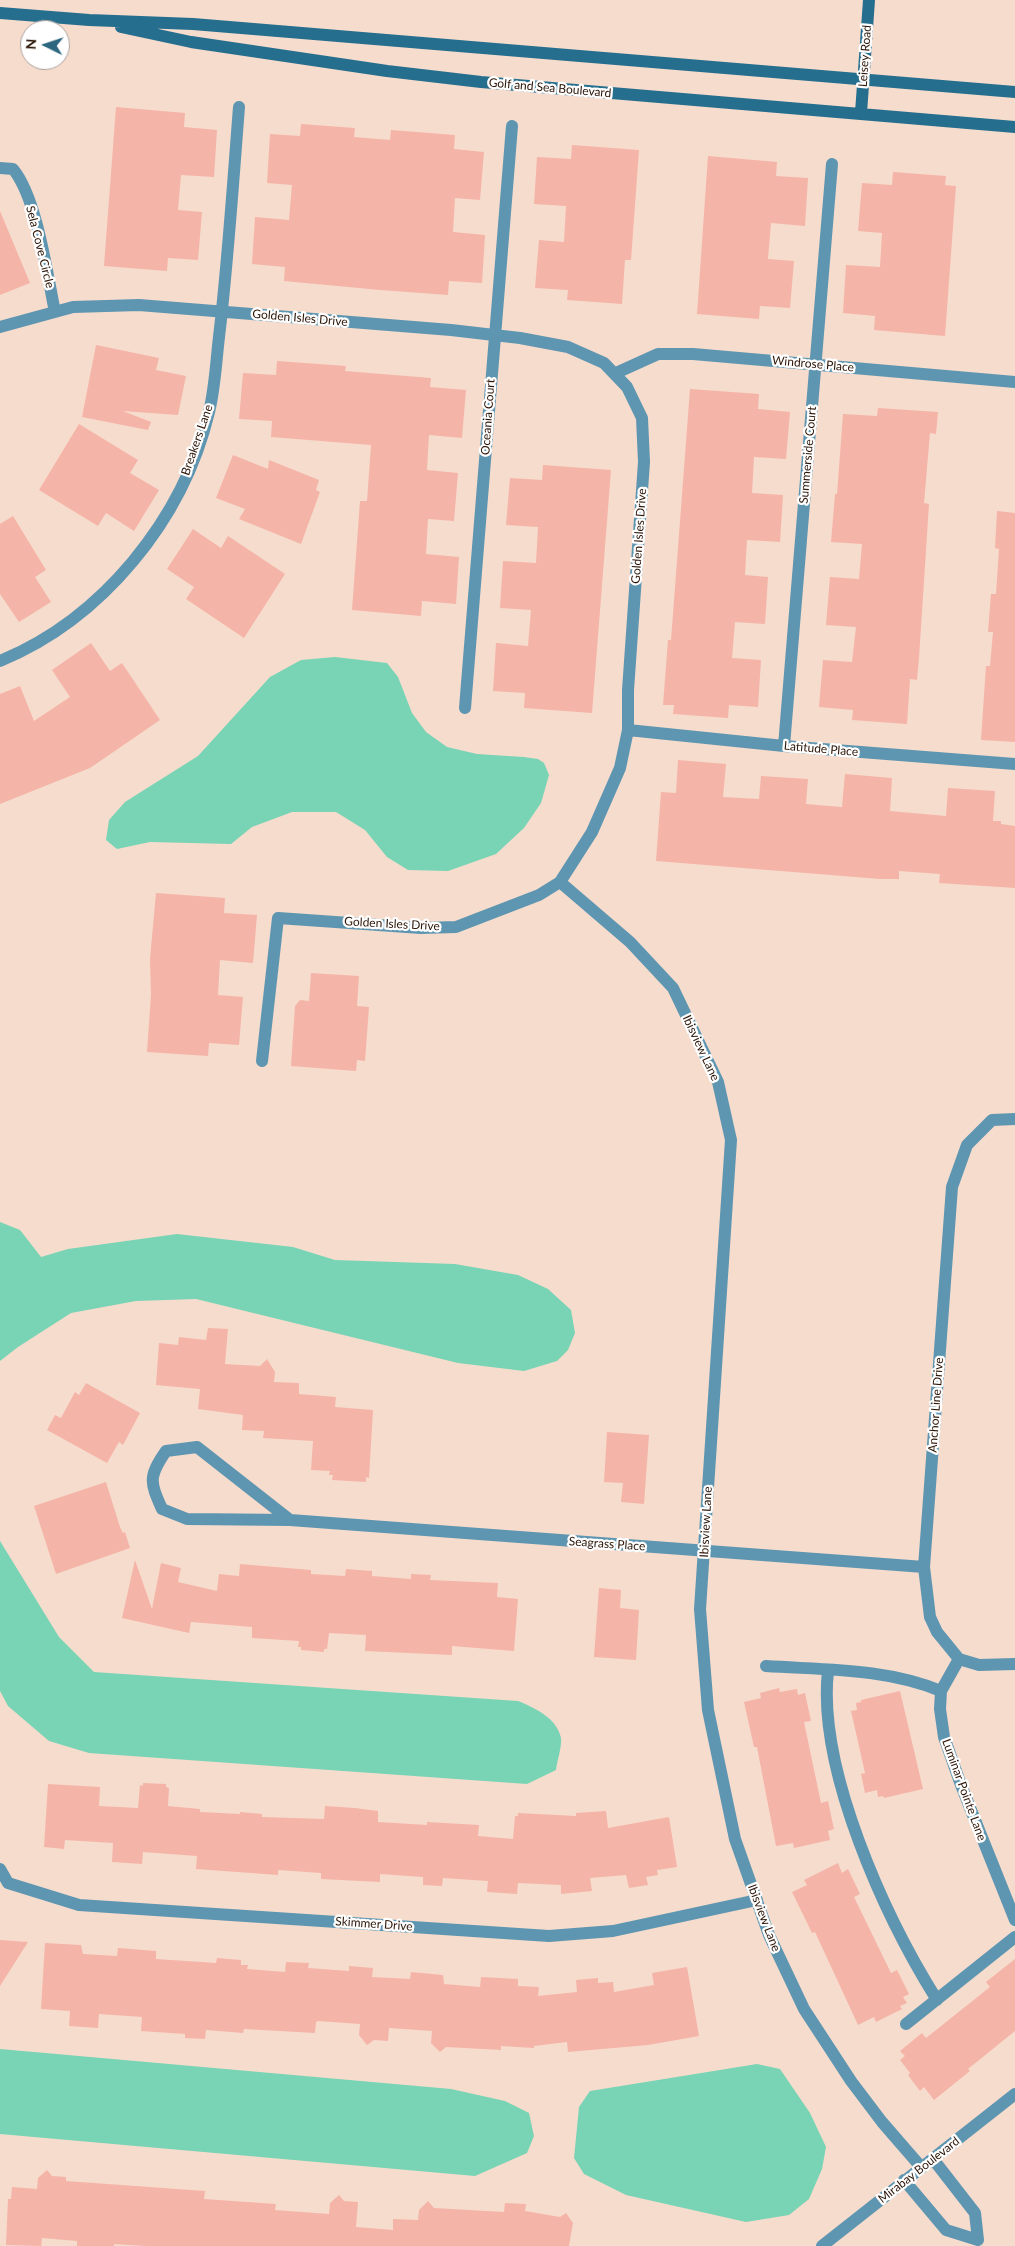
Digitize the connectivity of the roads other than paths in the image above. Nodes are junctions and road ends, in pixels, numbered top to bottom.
1 (869, 0) edge
2 (0, 13) edge
3 (90, 20) junction
4 (863, 78) junction
5 (1015, 92) edge
6 (239, 107) dead end
7 (861, 113) junction
8 (512, 126) dead end
9 (1015, 126) edge
10 (832, 164) dead end
11 (0, 168) edge
12 (222, 311) junction
13 (55, 312) junction
14 (0, 327) edge
15 (494, 335) junction
16 (816, 364) junction
17 (616, 373) junction
18 (1015, 382) edge
19 (0, 662) edge
20 (465, 708) dead end
21 (628, 730) junction
22 (784, 746) junction
23 (1015, 764) edge
24 (560, 882) junction
25 (262, 1061) dead end
26 (1015, 1119) edge
27 (290, 1520) junction
28 (704, 1551) junction
29 (924, 1567) junction
30 (959, 1659) junction
31 (1015, 1664) edge
32 (766, 1666) dead end
33 (828, 1671) junction
34 (941, 1691) junction
35 (0, 1869) edge
36 (757, 1900) junction
37 (1015, 1920) edge
38 (1015, 1937) edge
39 (937, 2000) junction
40 (906, 2024) dead end
41 (1015, 2094) edge
42 (933, 2159) junction
43 (921, 2167) junction
44 (904, 2180) junction
45 (981, 2243) edge
46 (822, 2246) edge

1 - 4 street, Leisey Road
2 - 3 street, Golf and Sea Boulevard
3 - 4 street, Golf and Sea Boulevard
3 - 7 street, Golf and Sea Boulevard
4 - 5 street, Golf and Sea Boulevard
4 - 7 street, Leisey Road
6 - 12 street, Breakers Lane
7 - 9 street, Golf and Sea Boulevard
8 - 15 street, Oceania Court
10 - 16 street, Summerside Court
11 - 13 street, Sela Cove Circle
12 - 13 street, Golden Isles Drive
12 - 15 street, Golden Isles Drive
12 - 19 street, Breakers Lane
13 - 14 street, Golden Isles Drive
15 - 17 street, Golden Isles Drive
15 - 20 street, Oceania Court
16 - 17 street, Windrose Place
16 - 18 street, Windrose Place
16 - 22 street, Summerside Court
17 - 21 street, Golden Isles Drive
21 - 22 street, Latitude Place
21 - 24 street, Golden Isles Drive
22 - 23 street, Latitude Place
24 - 25 street, Golden Isles Drive
24 - 28 street, Ibisview Lane
26 - 29 street, Anchor Line Drive
27 - 27 street, Seagrass Place
27 - 28 street, Seagrass Place
28 - 29 street, Seagrass Place
28 - 36 street, Ibisview Lane
29 - 30 street, Anchor Line Drive
30 - 31 street
30 - 34 street, Luminar Pointe Lane
32 - 33 street
33 - 34 street
33 - 39 street
34 - 37 street, Luminar Pointe Lane
35 - 36 street, Skimmer Drive
36 - 43 street, Ibisview Lane
38 - 39 street
39 - 40 street
41 - 42 street, Mirabay Boulevard
42 - 43 street, Mirabay Boulevard
42 - 45 street
43 - 44 street, Mirabay Boulevard
44 - 45 street
44 - 46 street, Mirabay Boulevard

